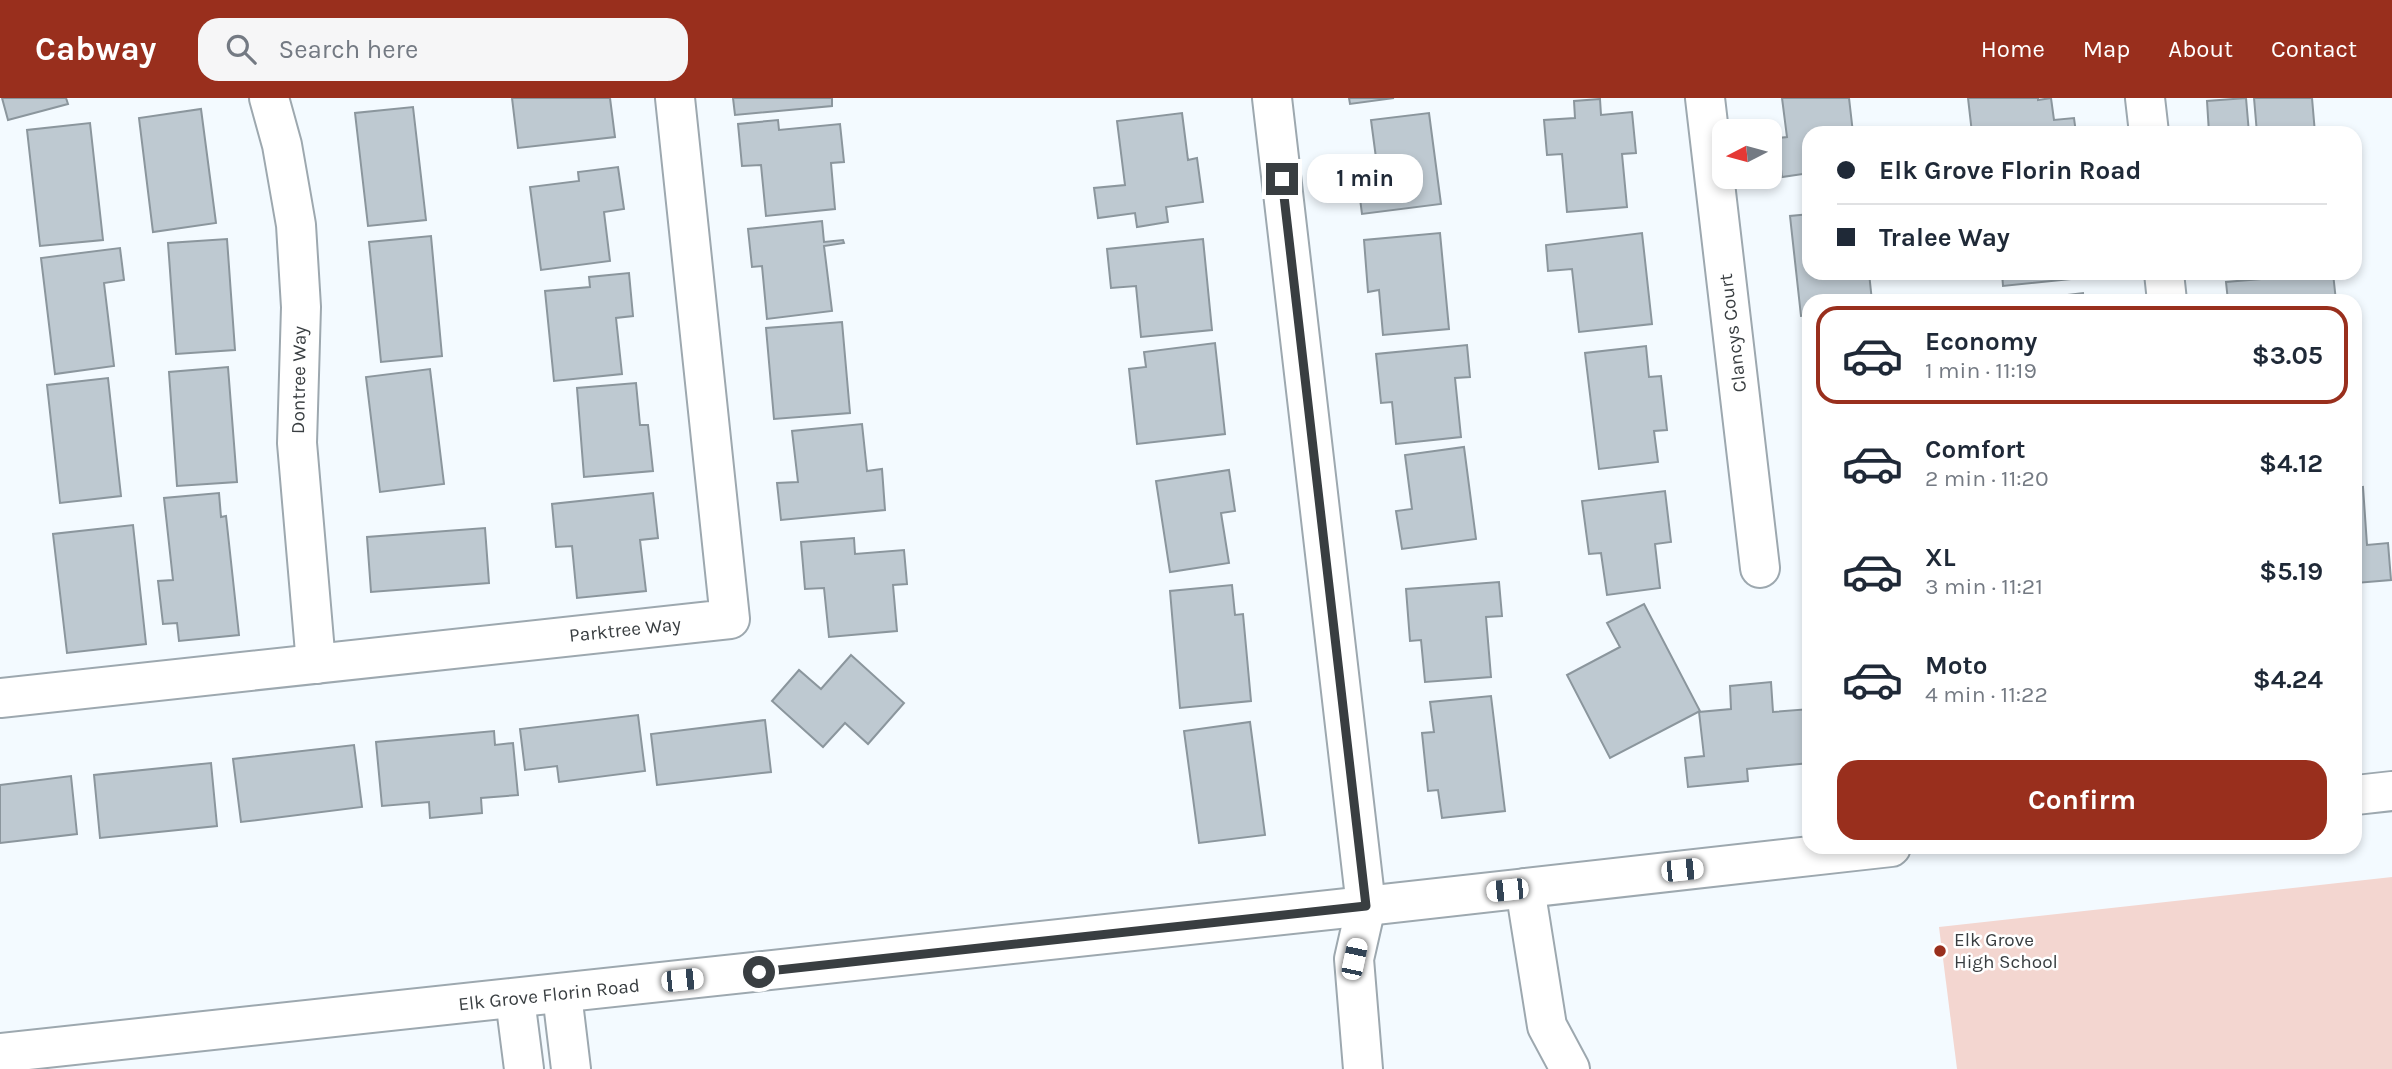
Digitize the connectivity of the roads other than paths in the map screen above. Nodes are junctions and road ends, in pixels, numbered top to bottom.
1 (269, 98) edge
2 (675, 98) edge
3 (1272, 98) edge
4 (1705, 98) edge
5 (2145, 98) edge
6 (2148, 126) edge
7 (1760, 568) dead end
8 (316, 664) junction
9 (0, 698) edge
10 (2392, 791) edge
11 (2362, 794) edge
12 (1829, 854) edge
13 (1525, 888) junction
14 (1366, 906) junction
15 (562, 994) junction
16 (515, 999) junction
17 (0, 1053) edge
18 (524, 1069) edge
19 (571, 1069) edge
20 (1363, 1069) edge
21 (1570, 1069) edge

1 - 8 street, Dontree Way
2 - 8 street, Parktree Way
3 - 14 street
4 - 7 street, Clancys Court
5 - 6 street
8 - 9 street, Parktree Way
10 - 11 street
12 - 13 street, Elk Grove Florin Road
13 - 14 street, Elk Grove Florin Road
13 - 21 street
14 - 15 street, Elk Grove Florin Road
14 - 20 street
15 - 16 street, Elk Grove Florin Road
15 - 19 street
16 - 17 street, Elk Grove Florin Road
16 - 18 street

